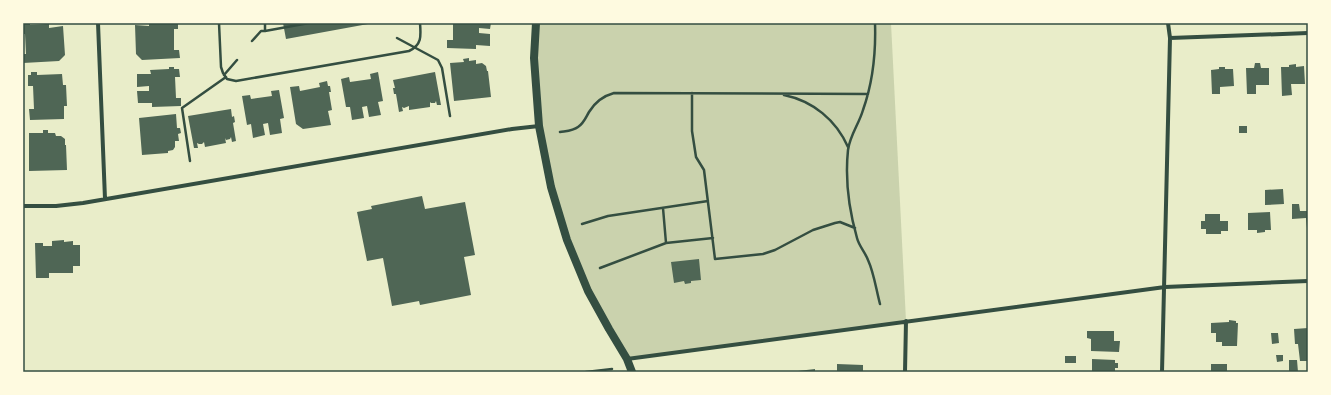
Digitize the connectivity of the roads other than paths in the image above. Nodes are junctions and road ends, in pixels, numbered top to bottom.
1 (98, 23) edge
2 (536, 23) edge
3 (1168, 23) edge
4 (1308, 33) edge
5 (1170, 38) junction
6 (539, 126) junction
7 (105, 199) junction
8 (23, 206) edge
9 (1308, 281) edge
10 (1165, 287) junction
11 (906, 321) junction
12 (627, 359) junction
13 (632, 372) edge
14 (905, 372) edge
15 (1162, 372) edge

1 - 7 street
2 - 6 main road
3 - 5 street
4 - 5 street
5 - 10 street
6 - 7 street
6 - 12 main road
7 - 8 street
9 - 10 street
10 - 11 street
10 - 15 street
11 - 12 street
11 - 14 street
12 - 13 main road

